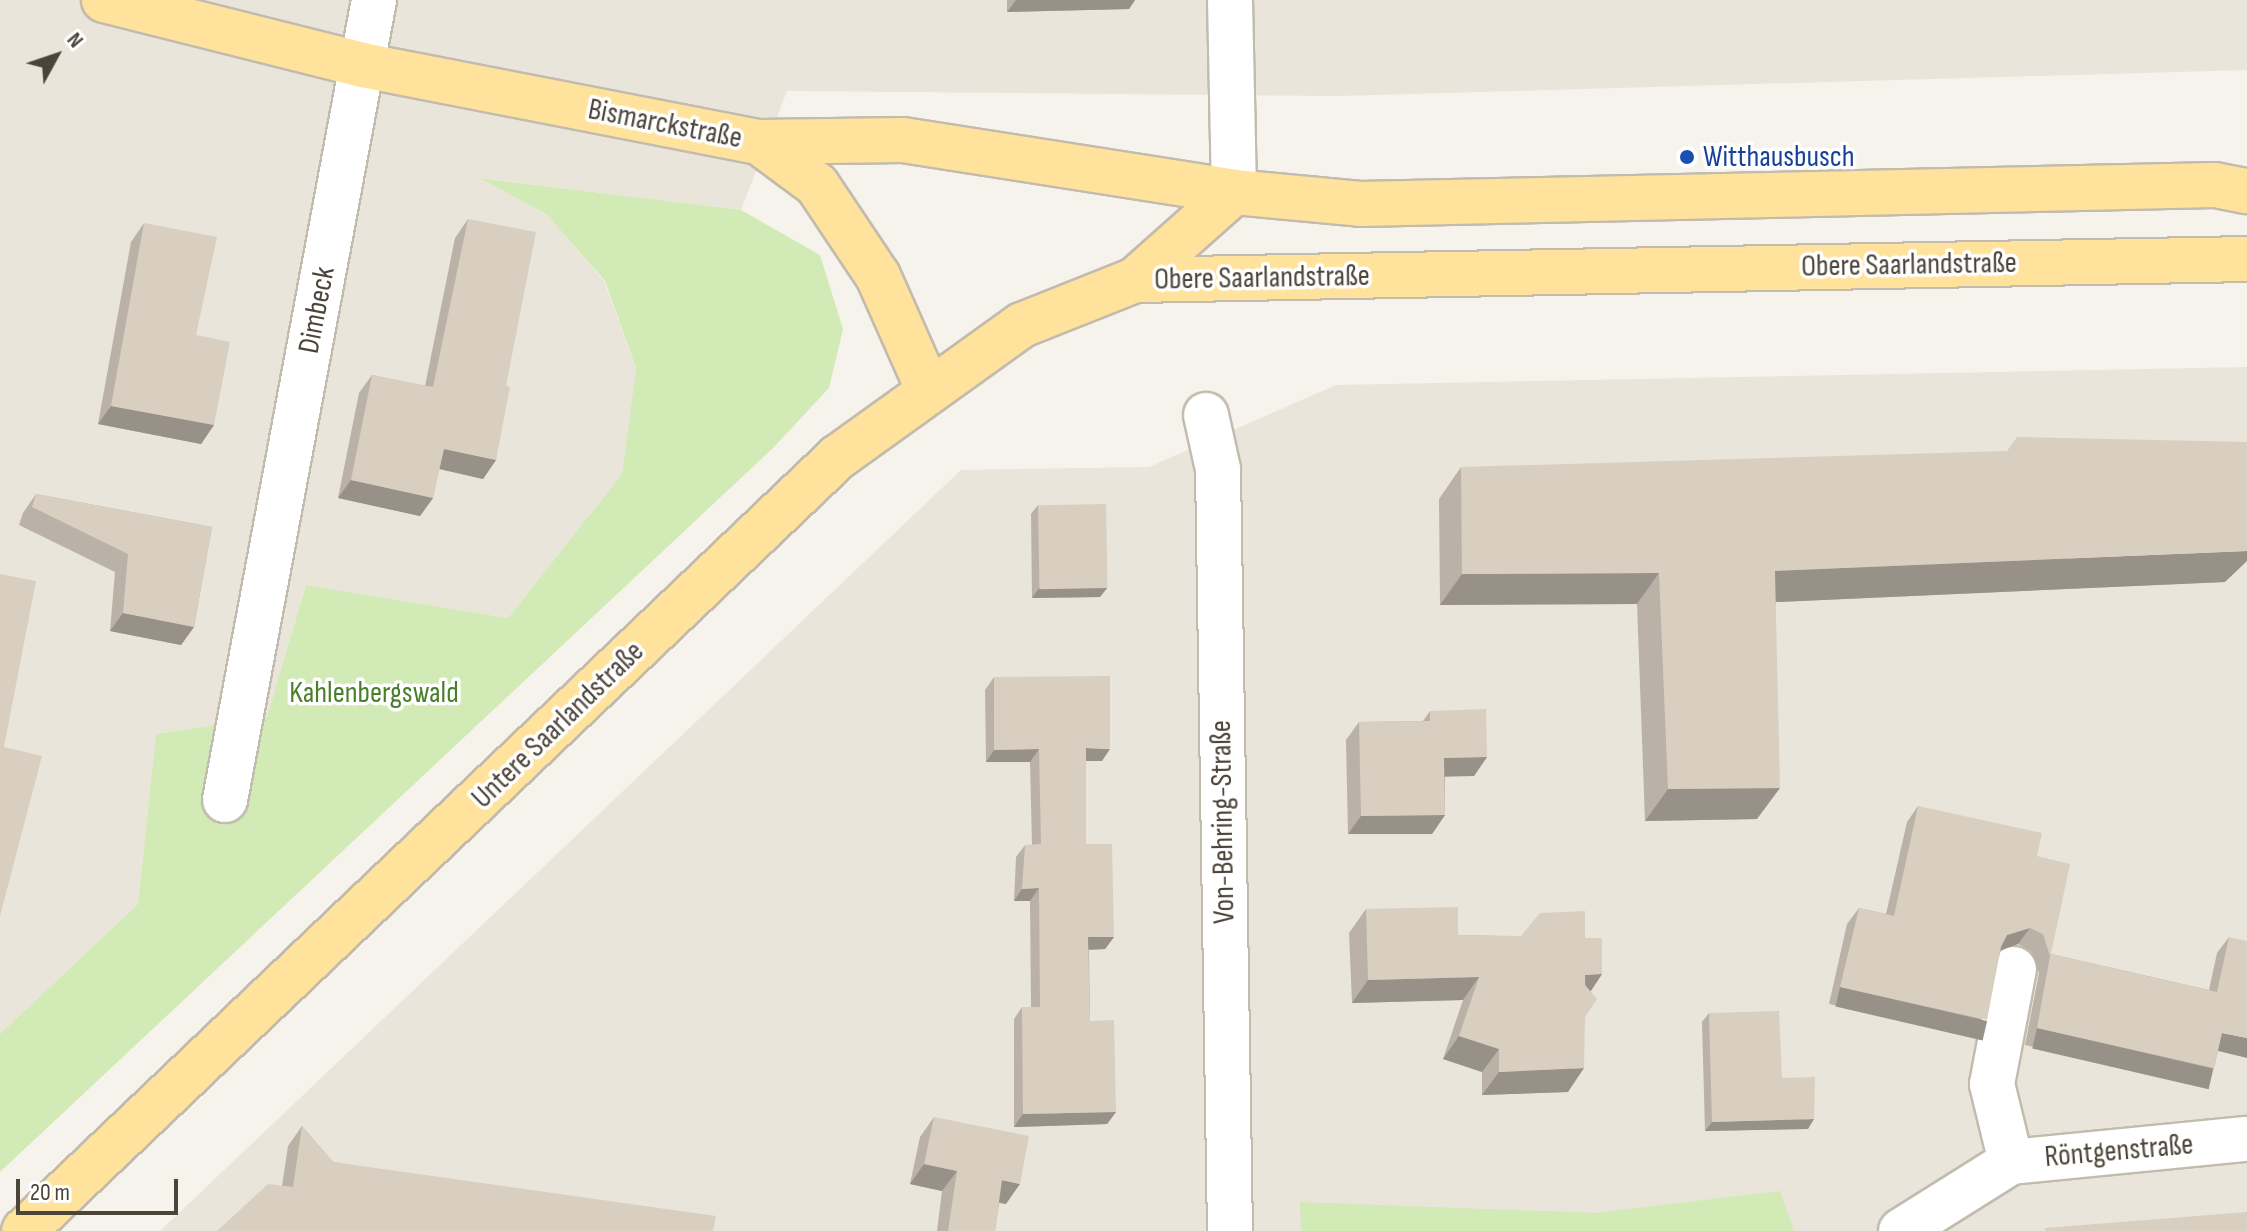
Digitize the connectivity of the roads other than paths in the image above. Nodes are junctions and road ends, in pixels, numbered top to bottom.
1 (104, 0) edge
2 (374, 0) edge
3 (1230, 0) edge
4 (362, 65) junction
5 (759, 142) junction
6 (2247, 191) edge
7 (1234, 192) junction
8 (2247, 259) edge
9 (1135, 280) junction
10 (928, 389) junction
11 (1206, 415) dead end
12 (225, 800) dead end
13 (2014, 969) dead end
14 (2247, 1139) edge
15 (2002, 1166) junction
16 (24, 1231) edge
17 (1230, 1231) edge
18 (1901, 1231) edge

1 - 4 main road, Bismarckstraße
2 - 4 street, Dimbeck
3 - 7 street
4 - 5 main road, Bismarckstraße
4 - 12 street, Dimbeck
5 - 7 main road, Bismarckstraße
5 - 10 main road
6 - 7 main road
7 - 9 main road, Obere Saarlandstraße
8 - 9 main road, Obere Saarlandstraße
9 - 10 main road, Untere Saarlandstraße
10 - 16 main road, Untere Saarlandstraße
11 - 17 street, Von-Behring-Straße
13 - 15 street
14 - 15 street, Röntgenstraße
15 - 18 street

